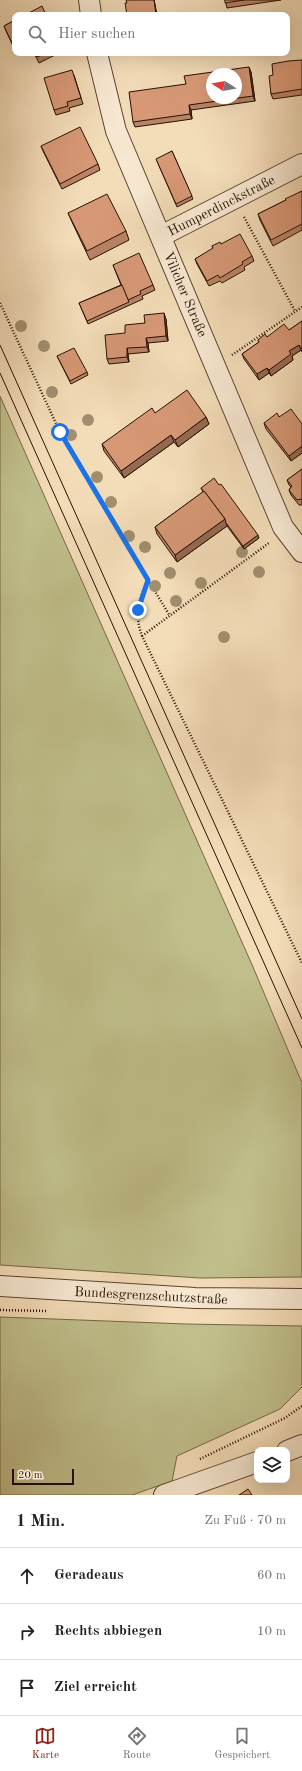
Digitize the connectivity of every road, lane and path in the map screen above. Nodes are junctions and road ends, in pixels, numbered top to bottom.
1 (89, 0) edge
2 (91, 12) edge
3 (98, 56) edge
4 (302, 164) edge
5 (234, 199) junction
6 (161, 236) junction
7 (0, 303) edge
8 (302, 307) edge
9 (295, 311) junction
10 (216, 366) junction
11 (285, 531) junction
12 (302, 552) edge
13 (148, 580) junction
14 (170, 616) junction
15 (142, 636) junction
16 (302, 963) edge
17 (0, 1286) edge
18 (302, 1298) edge
19 (302, 1406) edge
20 (302, 1445) edge
21 (290, 1450) edge
22 (198, 1460) dead end
23 (254, 1463) edge
24 (164, 1495) edge

1 - 2 street
3 - 6 street, Vilicher Straße
4 - 5 street, Humperdinckstraße
5 - 6 street, Humperdinckstraße
5 - 9 path
6 - 10 street, Vilicher Straße
7 - 13 path
8 - 9 path
9 - 10 path
10 - 11 street, Vilicher Straße
11 - 12 street, Vilicher Straße
11 - 14 path
13 - 14 path
13 - 15 path
14 - 15 path
15 - 16 path
17 - 18 street, Bundesgrenzschutzstraße
19 - 22 path
20 - 21 street
23 - 24 street

